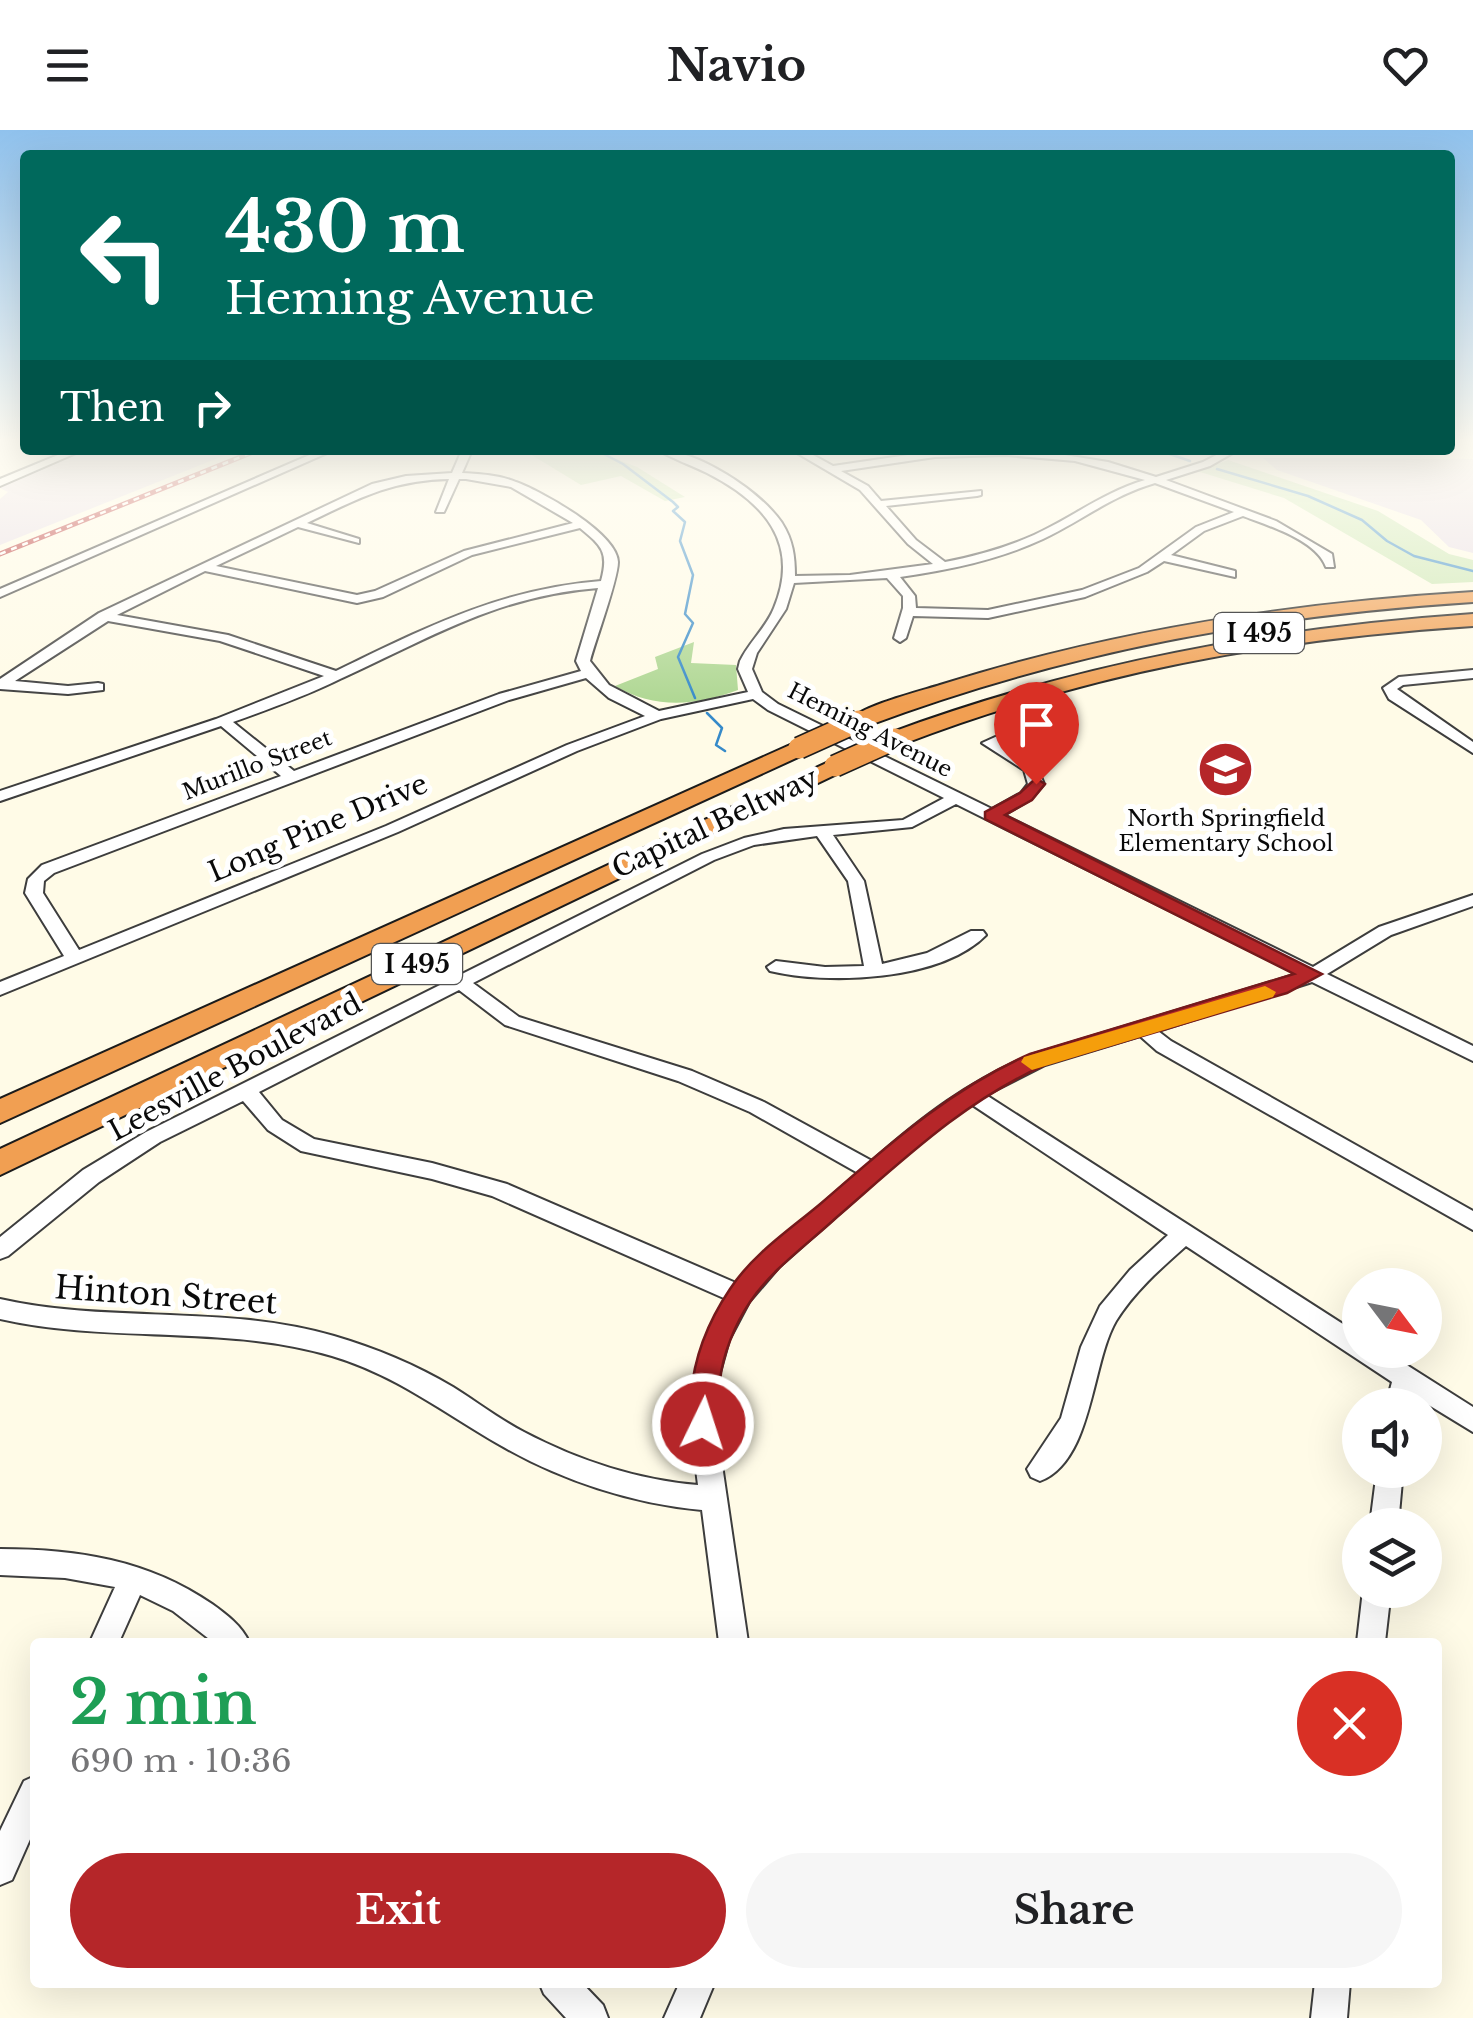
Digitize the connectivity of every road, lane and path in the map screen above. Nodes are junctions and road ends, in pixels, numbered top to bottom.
1 (149, 528) edge
2 (286, 528) edge
3 (313, 528) edge
4 (568, 528) edge
5 (583, 528) edge
6 (777, 528) edge
7 (900, 528) edge
8 (1051, 528) edge
9 (1202, 528) edge
10 (1285, 528) edge
11 (355, 541) dead end
12 (1164, 557) junction
13 (940, 564) junction
14 (1330, 565) dead end
15 (202, 567) junction
16 (888, 573) junction
17 (1230, 574) dead end
18 (790, 578) junction
19 (605, 584) junction
20 (0, 593) edge
21 (1473, 604) edge
22 (910, 612) junction
23 (104, 616) junction
24 (1473, 620) edge
25 (900, 638) dead end
26 (587, 674) junction
27 (1473, 674) edge
28 (338, 676) junction
29 (1, 685) edge
30 (1051, 685) junction
31 (98, 687) dead end
32 (756, 694) junction
33 (657, 716) junction
34 (222, 720) junction
35 (1018, 732) dead end
36 (1473, 749) edge
37 (291, 776) junction
38 (0, 796) edge
39 (956, 798) junction
40 (991, 816) junction
41 (823, 831) junction
42 (1473, 900) edge
43 (1449, 907) junction
44 (1473, 922) edge
45 (977, 935) dead end
46 (75, 959) junction
47 (776, 967) dead end
48 (874, 970) junction
49 (1312, 974) junction
50 (460, 982) junction
51 (0, 989) edge
52 (1142, 1028) junction
53 (1473, 1054) edge
54 (245, 1090) junction
55 (970, 1094) junction
56 (0, 1112) edge
57 (0, 1163) edge
58 (873, 1172) junction
59 (1473, 1221) edge
60 (1184, 1234) junction
61 (0, 1250) edge
62 (740, 1295) junction
63 (0, 1309) edge
64 (1342, 1336) edge
65 (1391, 1368) edge
66 (1406, 1378) junction
67 (1403, 1388) edge
68 (1473, 1421) edge
69 (1040, 1469) dead end
70 (713, 1499) junction
71 (0, 1562) edge
72 (134, 1578) junction
73 (1375, 1608) edge
74 (106, 1638) edge
75 (229, 1638) edge
76 (733, 1638) edge
77 (1371, 1638) edge
78 (30, 1803) edge
79 (0, 1868) edge
80 (562, 1988) edge
81 (695, 1988) edge
82 (1332, 1988) edge
83 (590, 2018) edge
84 (682, 2018) edge
85 (1329, 2018) edge

1 - 20 street
2 - 15 street
3 - 11 street
4 - 15 street
5 - 19 street
6 - 18 street
7 - 13 street
8 - 13 street
9 - 12 street
10 - 14 street
12 - 17 street
12 - 22 street
13 - 16 street
15 - 23 street
16 - 18 street
16 - 22 street
18 - 32 street, Heming Avenue
19 - 26 street
19 - 28 street
21 - 30 highway, I 495
21 - 56 highway, Capital Beltway / I 495, bridge
22 - 25 street
23 - 28 street
23 - 29 street
24 - 30 highway, Capital Beltway / I 495
26 - 33 street
26 - 37 street, Murillo Street
27 - 36 street
28 - 34 street
29 - 31 street
30 - 57 highway, Capital Beltway / I 495, bridge
32 - 33 street, Long Pine Drive
32 - 39 street, Heming Avenue
33 - 46 street, Long Pine Drive
34 - 37 street
34 - 38 street
35 - 40 street
37 - 46 street, Murillo Street
39 - 40 street, Heming Avenue
39 - 41 street, Leesville Boulevard
40 - 49 street, Heming Avenue
41 - 48 street
41 - 50 street, Leesville Boulevard
42 - 43 street
43 - 44 street
43 - 49 street
45 - 48 street
46 - 51 street, Long Pine Drive
47 - 48 street
49 - 52 street
49 - 53 street, Heming Avenue
50 - 54 street, Leesville Boulevard
50 - 58 street
52 - 55 street
52 - 59 street
54 - 61 street, Leesville Boulevard
54 - 62 street
55 - 58 street
55 - 60 street
58 - 62 street
60 - 64 street
60 - 69 street
62 - 70 street
63 - 70 street, Hinton Street
65 - 66 street
66 - 67 street
66 - 68 street
70 - 76 street
71 - 72 street
72 - 74 street
72 - 75 street
73 - 77 street
78 - 79 street
80 - 83 street
81 - 84 street
82 - 85 street

